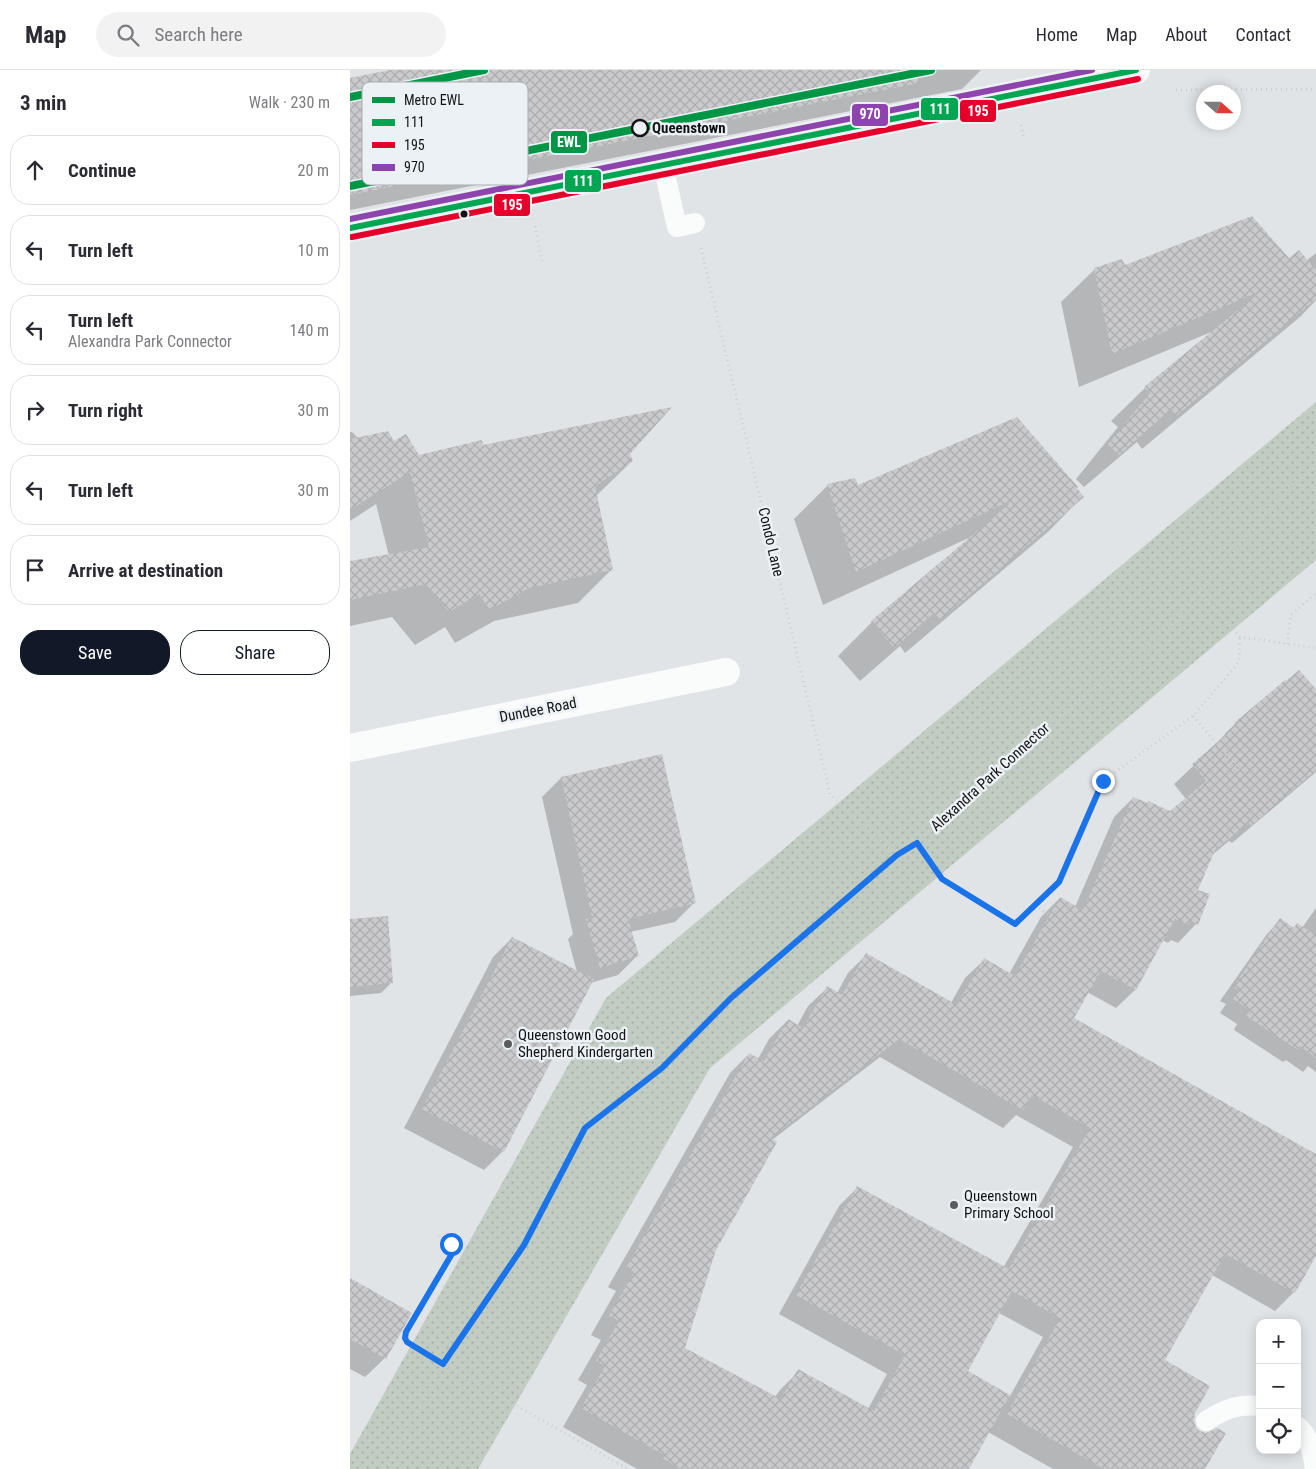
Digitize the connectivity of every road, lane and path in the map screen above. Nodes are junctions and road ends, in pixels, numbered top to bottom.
1 (1136, 70) edge
2 (1316, 89) edge
3 (1176, 90) dead end
4 (1019, 120) dead end
5 (1024, 138) dead end
6 (663, 166) junction
7 (695, 223) joint
8 (535, 226) dead end
9 (350, 228) edge
10 (542, 261) dead end
11 (1316, 466) edge
12 (1199, 592) junction
13 (1316, 593) edge
14 (1240, 637) junction
15 (1286, 644) junction
16 (1316, 648) edge
17 (726, 672) dead end
18 (1193, 716) junction
19 (350, 748) edge
20 (1240, 771) dead end
21 (917, 843) junction
22 (897, 855) junction
23 (1035, 905) junction
24 (1049, 916) dead end
25 (438, 1236) dead end
26 (443, 1364) junction
27 (1256, 1406) edge
28 (1206, 1422) dead end
29 (1301, 1429) edge
30 (386, 1469) edge
31 (628, 1469) edge
32 (1316, 1469) edge

1 - 6 main road
2 - 3 path
4 - 5 path
6 - 7 lane
6 - 9 main road
7 - 22 path, Condo Lane
8 - 10 path
11 - 12 path, Alexandra Park Connector
12 - 14 path
12 - 21 path, Alexandra Park Connector
13 - 15 path
14 - 15 path
14 - 18 path
15 - 16 path
17 - 19 main road, Dundee Road
18 - 20 path
18 - 23 path
21 - 22 path, Alexandra Park Connector
21 - 23 path
22 - 26 path, Alexandra Park Connector
23 - 24 path
25 - 26 path
26 - 30 path, Alexandra Park Connector
26 - 31 path
27 - 28 lane
29 - 32 lane

